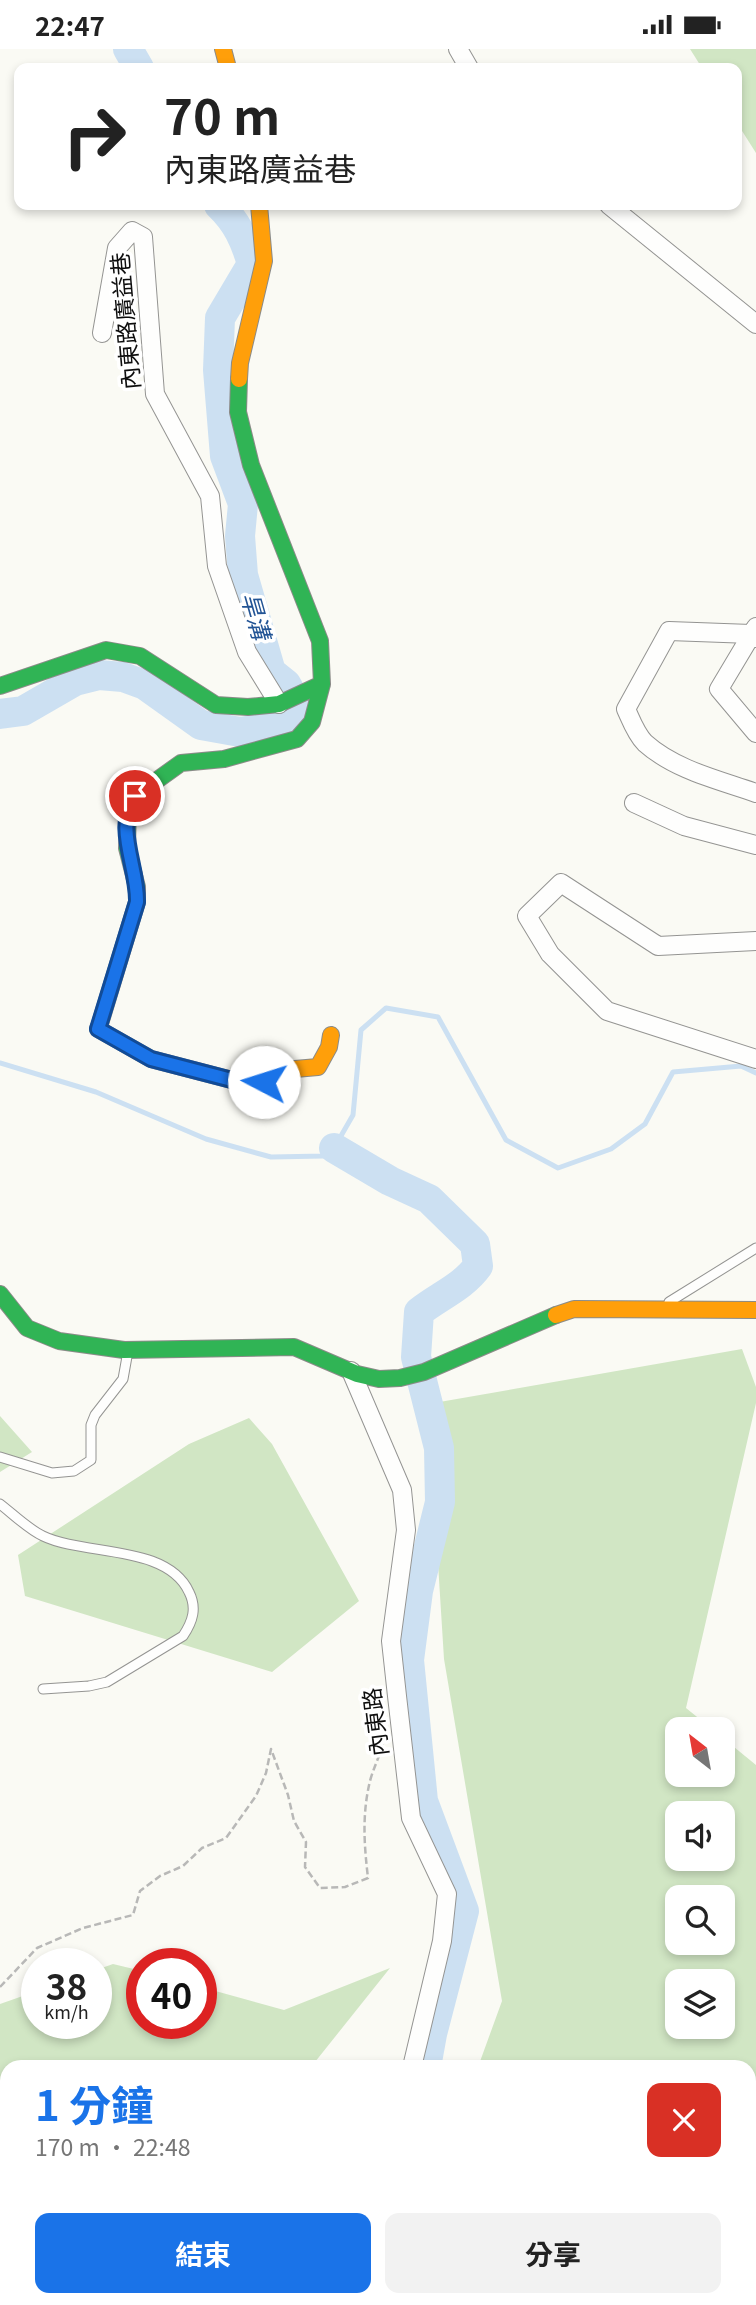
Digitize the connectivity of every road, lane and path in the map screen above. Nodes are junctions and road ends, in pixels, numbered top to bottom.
1 (259, 210) edge
2 (615, 210) edge
3 (756, 324) edge
4 (102, 333) dead end
5 (754, 633) edge
6 (323, 684) junction
7 (0, 686) edge
8 (279, 704) junction
9 (756, 733) edge
10 (756, 793) edge
11 (634, 803) dead end
12 (756, 845) edge
13 (756, 941) edge
14 (331, 1035) dead end
15 (756, 1059) edge
16 (756, 1248) edge
17 (0, 1294) edge
18 (659, 1308) junction
19 (756, 1310) edge
20 (128, 1350) junction
21 (351, 1371) junction
22 (0, 1457) edge
23 (0, 1504) edge
24 (43, 1689) dead end
25 (400, 1718) junction
26 (0, 1987) edge
27 (414, 2060) edge

1 - 6 street
2 - 3 street
4 - 8 street, 內東路廣益巷
5 - 9 street
5 - 10 street
6 - 8 street
6 - 14 street
7 - 8 street
11 - 12 street
13 - 15 street
16 - 18 lane
17 - 20 street
18 - 19 street
18 - 21 street
20 - 21 street
20 - 22 lane
21 - 25 street, 內東路
23 - 24 lane
25 - 26 path
25 - 27 street, 內東路

